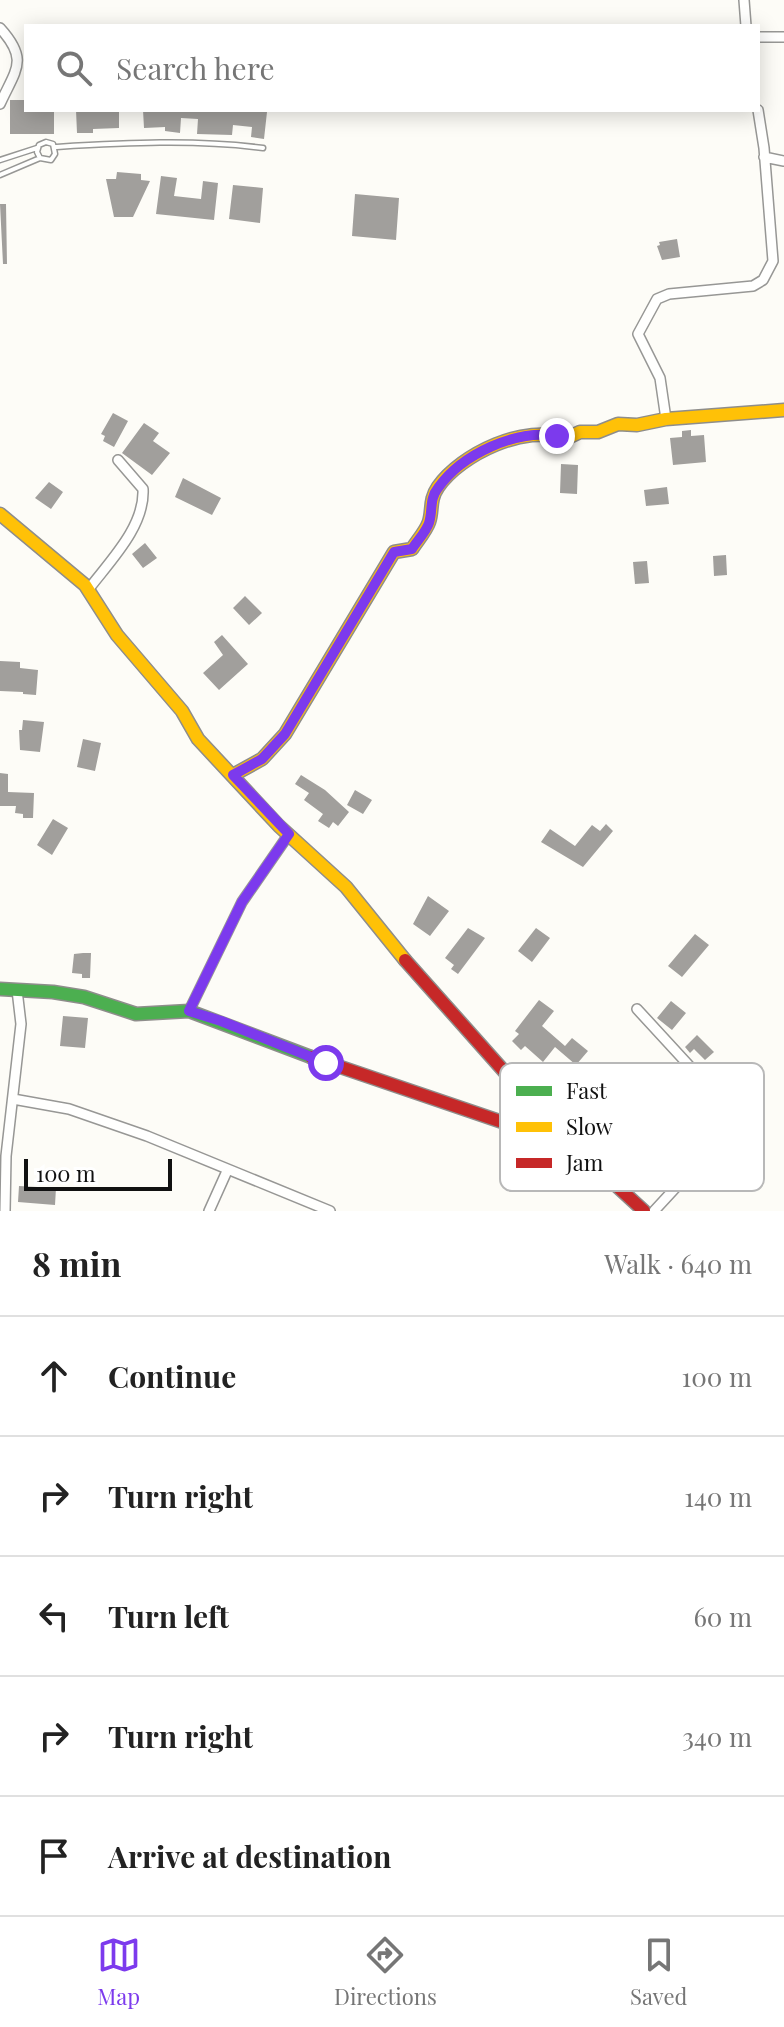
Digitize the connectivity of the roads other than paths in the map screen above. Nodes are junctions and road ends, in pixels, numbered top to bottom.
1 (744, 0) edge
2 (746, 24) edge
3 (0, 28) edge
4 (760, 37) edge
5 (784, 37) edge
6 (22, 67) edge
7 (0, 104) edge
8 (758, 112) edge
9 (55, 147) junction
10 (37, 148) junction
11 (263, 148) dead end
12 (764, 157) junction
13 (40, 158) junction
14 (0, 160) edge
15 (784, 161) edge
16 (0, 175) edge
17 (784, 410) edge
18 (666, 419) junction
19 (118, 460) dead end
20 (0, 514) edge
21 (88, 590) junction
22 (233, 775) junction
23 (289, 834) junction
24 (0, 989) edge
25 (17, 990) junction
26 (637, 1009) dead end
27 (189, 1011) junction
28 (687, 1063) edge
29 (500, 1067) edge
30 (13, 1099) junction
31 (500, 1121) edge
32 (227, 1171) junction
33 (622, 1191) edge
34 (673, 1191) edge
35 (3, 1208) edge
36 (209, 1211) edge
37 (330, 1211) edge
38 (644, 1211) edge
39 (654, 1211) edge

1 - 2 street
3 - 6 street
4 - 5 street
6 - 7 street
8 - 12 street
9 - 10 lane
9 - 11 lane
9 - 13 lane
10 - 13 lane
10 - 14 lane
12 - 15 street
12 - 18 street
13 - 16 lane
17 - 18 street
18 - 22 street
19 - 21 street
20 - 21 street
21 - 22 street
22 - 23 street
23 - 27 street
23 - 29 street
24 - 25 street
25 - 27 street
25 - 30 street
26 - 28 street
27 - 31 street
30 - 32 street
30 - 35 street
32 - 36 street
32 - 37 street
33 - 38 street
34 - 39 street

